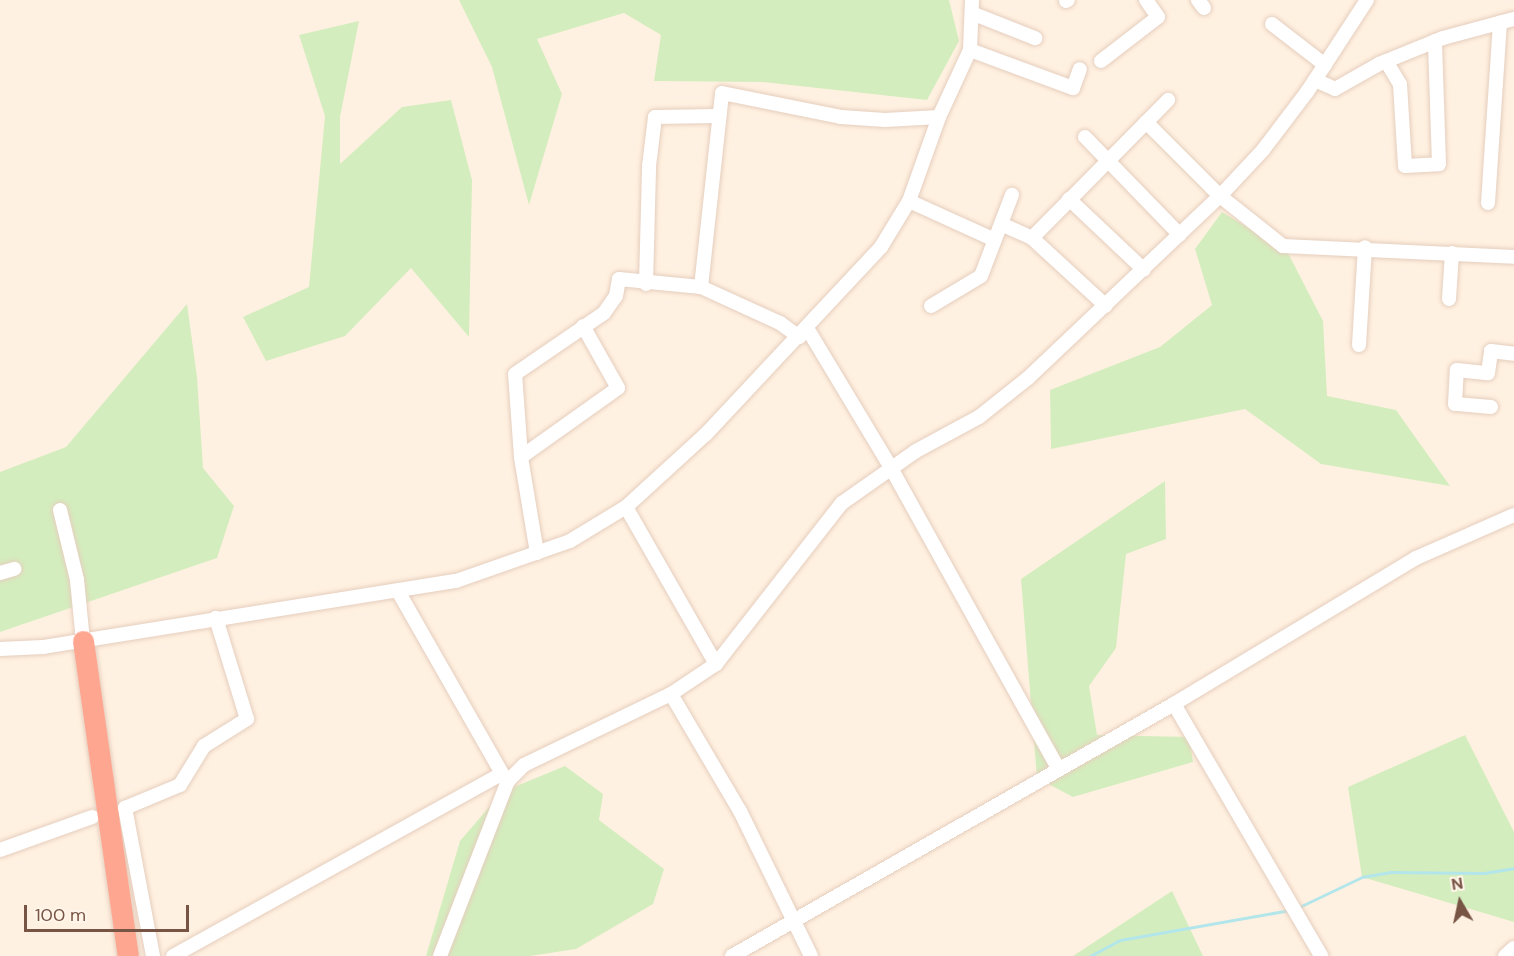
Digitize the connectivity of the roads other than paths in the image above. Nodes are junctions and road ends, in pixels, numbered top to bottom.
1 (1367, 0) edge
2 (1148, 1) edge
3 (973, 7) edge
4 (1507, 20) edge
5 (1272, 24) dead end
6 (1035, 38) dead end
7 (1435, 41) junction
8 (970, 50) junction
9 (1101, 61) dead end
10 (1386, 61) junction
11 (1325, 65) junction
12 (1080, 69) dead end
13 (1315, 80) junction
14 (1168, 100) dead end
15 (718, 117) junction
16 (939, 117) junction
17 (1146, 122) junction
18 (1085, 137) dead end
19 (1108, 159) junction
20 (1012, 195) dead end
21 (1220, 196) junction
22 (1069, 199) junction
23 (909, 201) junction
24 (1488, 204) dead end
25 (1001, 224) junction
26 (1180, 235) junction
27 (1032, 238) junction
28 (995, 240) junction
29 (1365, 248) junction
30 (1452, 253) junction
31 (1514, 257) edge
32 (1144, 270) junction
33 (645, 284) junction
34 (701, 287) junction
35 (1449, 299) dead end
36 (931, 306) dead end
37 (1106, 306) junction
38 (583, 327) junction
39 (803, 332) junction
40 (1359, 345) dead end
41 (1514, 354) edge
42 (1491, 407) dead end
43 (521, 457) junction
44 (891, 468) junction
45 (626, 507) junction
46 (60, 510) dead end
47 (1514, 515) edge
48 (537, 554) junction
49 (14, 569) dead end
50 (0, 573) edge
51 (398, 591) junction
52 (216, 618) junction
53 (83, 640) junction
54 (0, 649) edge
55 (716, 664) junction
56 (671, 694) junction
57 (1174, 704) junction
58 (1058, 768) junction
59 (505, 778) junction
60 (92, 817) dead end
61 (0, 850) edge
62 (792, 922) junction
63 (1514, 948) edge
64 (128, 956) edge
65 (153, 956) edge
66 (173, 956) edge
67 (440, 956) edge
68 (732, 956) edge
69 (812, 956) edge
70 (1321, 956) edge
71 (1505, 956) edge

1 - 11 street
2 - 9 street
3 - 6 street
3 - 8 street
4 - 7 street
4 - 24 street
5 - 11 street
7 - 10 street
7 - 10 street
8 - 12 street
8 - 16 street
10 - 13 street
11 - 13 street
13 - 21 street
14 - 17 street
15 - 16 street
15 - 33 street
15 - 34 street
16 - 23 street
17 - 19 street
17 - 21 street
18 - 19 street
19 - 22 street
19 - 26 street
20 - 25 street
21 - 26 street
21 - 29 street
22 - 27 street
22 - 32 street
23 - 28 street
23 - 39 street
25 - 27 street
25 - 28 street
26 - 32 street
27 - 37 street
28 - 36 street
29 - 30 street
29 - 40 street
30 - 31 street
30 - 35 street
32 - 37 street
33 - 34 street
33 - 38 street
34 - 39 street
37 - 44 street
38 - 43 street
38 - 43 street
39 - 44 street
39 - 45 street
41 - 42 street
43 - 48 street
44 - 55 street
44 - 58 street
45 - 48 street
45 - 55 street
46 - 53 street
47 - 57 street
48 - 51 street
49 - 50 street
51 - 52 street
51 - 59 street
52 - 53 street
52 - 65 street
53 - 54 street
53 - 64 highway
55 - 56 street
56 - 59 street
56 - 62 street
57 - 58 street
57 - 70 street
58 - 62 street
59 - 66 street
59 - 67 street
60 - 61 street
62 - 68 street
62 - 69 street
63 - 71 street

